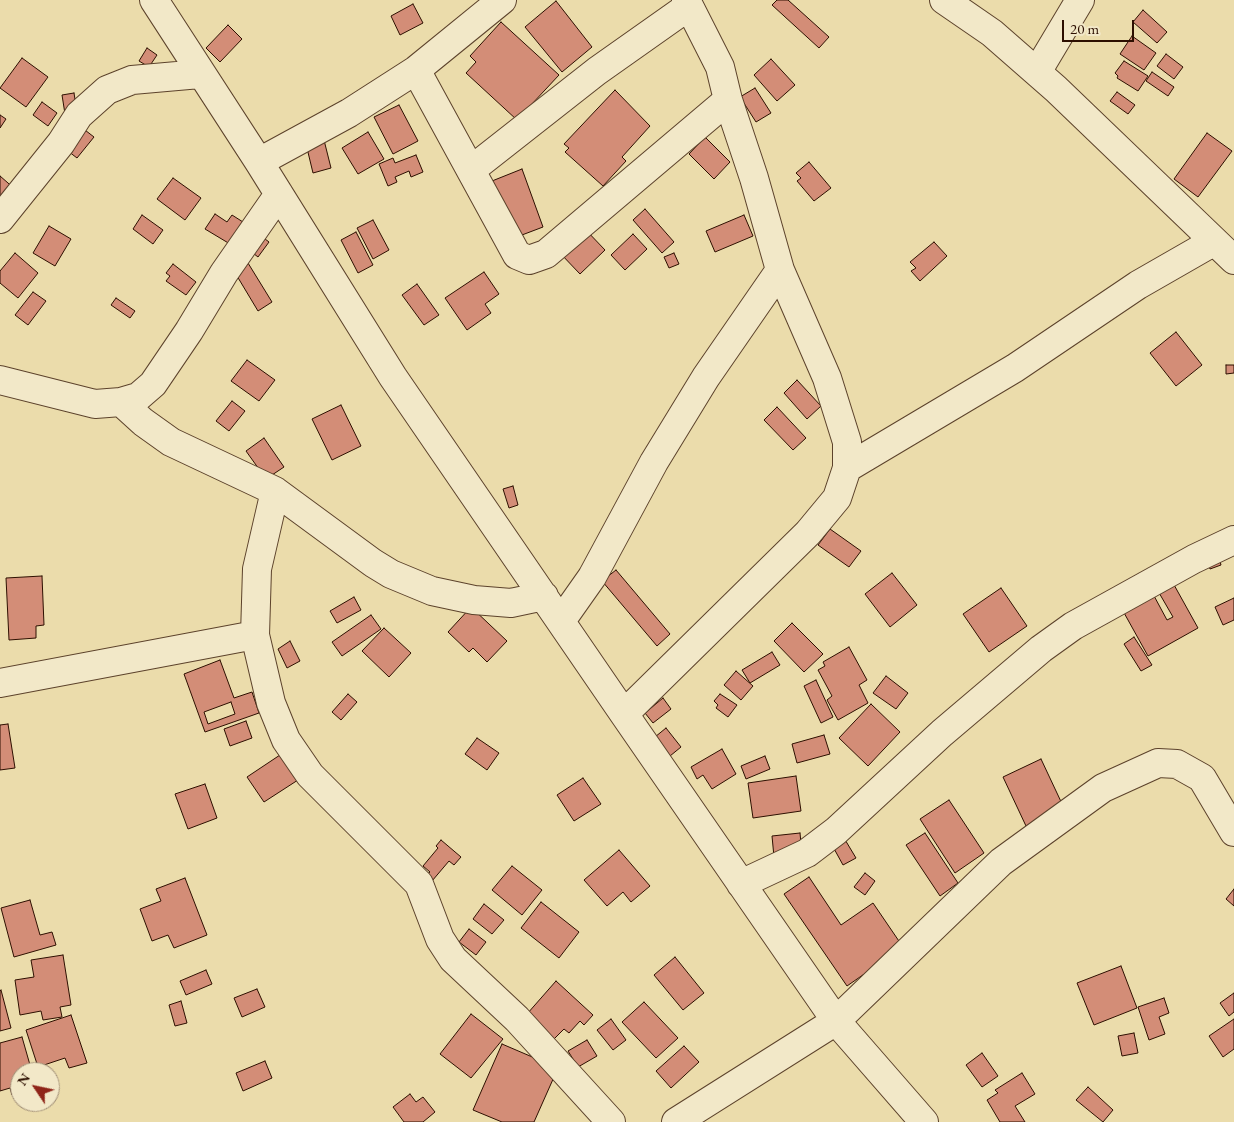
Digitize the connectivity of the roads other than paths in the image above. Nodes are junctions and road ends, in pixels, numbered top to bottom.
1 (154, 0) edge
2 (502, 0) edge
3 (944, 0) edge
4 (1080, 0) edge
5 (687, 3) edge
6 (416, 70) junction
7 (1037, 72) junction
8 (200, 74) junction
9 (728, 100) junction
10 (259, 162) junction
11 (471, 170) junction
12 (279, 194) junction
13 (0, 219) edge
14 (1213, 242) junction
15 (1234, 260) edge
16 (780, 270) junction
17 (0, 380) edge
18 (121, 402) junction
19 (847, 468) junction
20 (275, 491) junction
21 (1234, 540) edge
22 (544, 596) junction
23 (561, 621) junction
24 (255, 635) junction
25 (0, 683) edge
26 (624, 714) junction
27 (1234, 832) edge
28 (741, 884) junction
29 (836, 1021) junction
30 (611, 1122) edge
31 (676, 1122) edge
32 (924, 1122) edge

1 - 8 street
2 - 6 street
3 - 7 street
4 - 7 street
5 - 9 street
5 - 11 street
6 - 10 street
6 - 11 street
7 - 14 street
8 - 10 street
8 - 13 street
9 - 11 street
9 - 16 street
10 - 12 street
12 - 18 street
12 - 22 street
14 - 15 street
14 - 19 street
16 - 19 street
16 - 23 street
17 - 18 street
18 - 20 street
19 - 26 street
20 - 22 street
20 - 24 street
21 - 28 street
22 - 23 street
23 - 26 street
24 - 25 street
24 - 30 street
26 - 28 street
27 - 29 street
28 - 29 street
29 - 31 street
29 - 32 street

